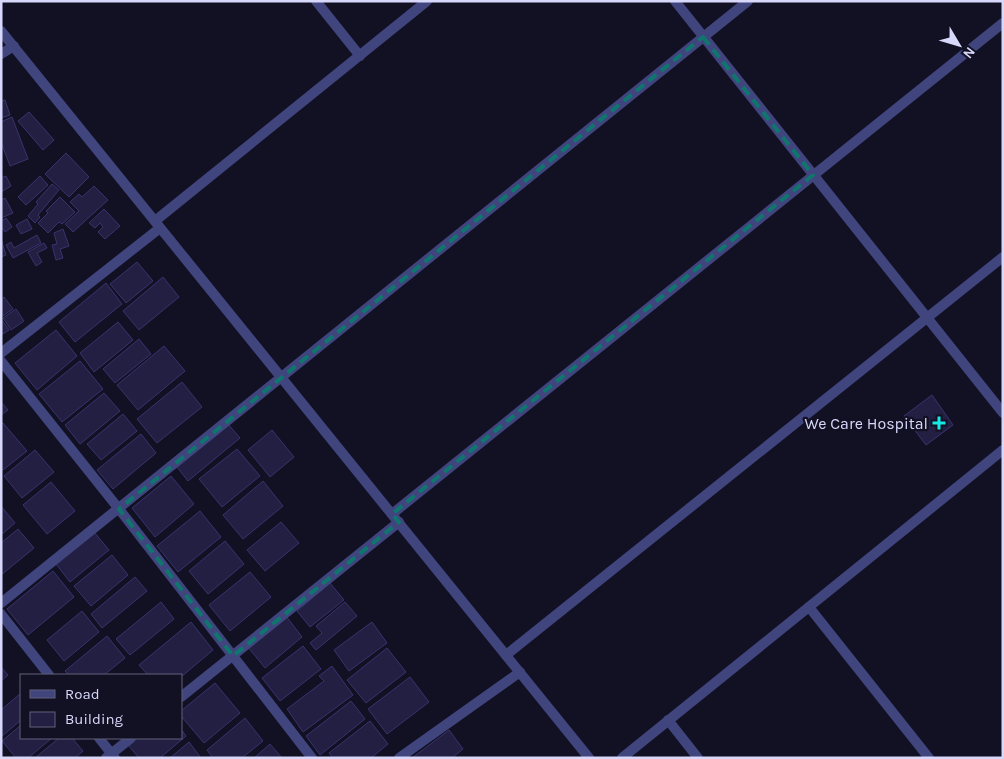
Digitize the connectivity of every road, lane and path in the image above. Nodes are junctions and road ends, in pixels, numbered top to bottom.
1 (316, 1) edge
2 (427, 1) edge
3 (674, 1) edge
4 (748, 1) edge
5 (1003, 23) edge
6 (1, 31) edge
7 (703, 37) junction
8 (14, 46) junction
9 (1, 54) edge
10 (360, 56) junction
11 (813, 175) junction
12 (157, 224) junction
13 (1003, 257) edge
14 (927, 317) junction
15 (1, 353) edge
16 (1, 361) edge
17 (282, 378) junction
18 (1003, 413) edge
19 (1003, 450) edge
20 (119, 509) junction
21 (392, 514) junction
22 (399, 522) junction
23 (1, 604) edge
24 (808, 607) junction
25 (1, 614) edge
26 (506, 655) junction
27 (233, 656) junction
28 (520, 672) junction
29 (48, 674) edge
30 (182, 697) edge
31 (668, 720) junction
32 (100, 739) edge
33 (130, 739) edge
34 (111, 756) edge
35 (312, 758) edge
36 (399, 758) edge
37 (589, 758) edge
38 (622, 758) edge
39 (698, 758) edge
40 (929, 758) edge

1 - 10 street
2 - 10 street
3 - 7 street
4 - 7 street
5 - 11 street
6 - 8 street
7 - 11 street
7 - 17 street
8 - 9 street
8 - 12 street
10 - 12 street
11 - 14 street
11 - 21 street
12 - 15 street
12 - 17 street
13 - 14 street
14 - 18 street
14 - 26 street
16 - 20 street
17 - 20 street
17 - 21 street
19 - 24 street
20 - 23 street
20 - 27 street
21 - 22 street
22 - 26 street
22 - 27 street
24 - 31 street
24 - 40 street
25 - 29 street
26 - 28 street
27 - 30 street
27 - 35 street
28 - 36 street
28 - 37 street
31 - 38 street
31 - 39 street
32 - 34 street
33 - 34 street

